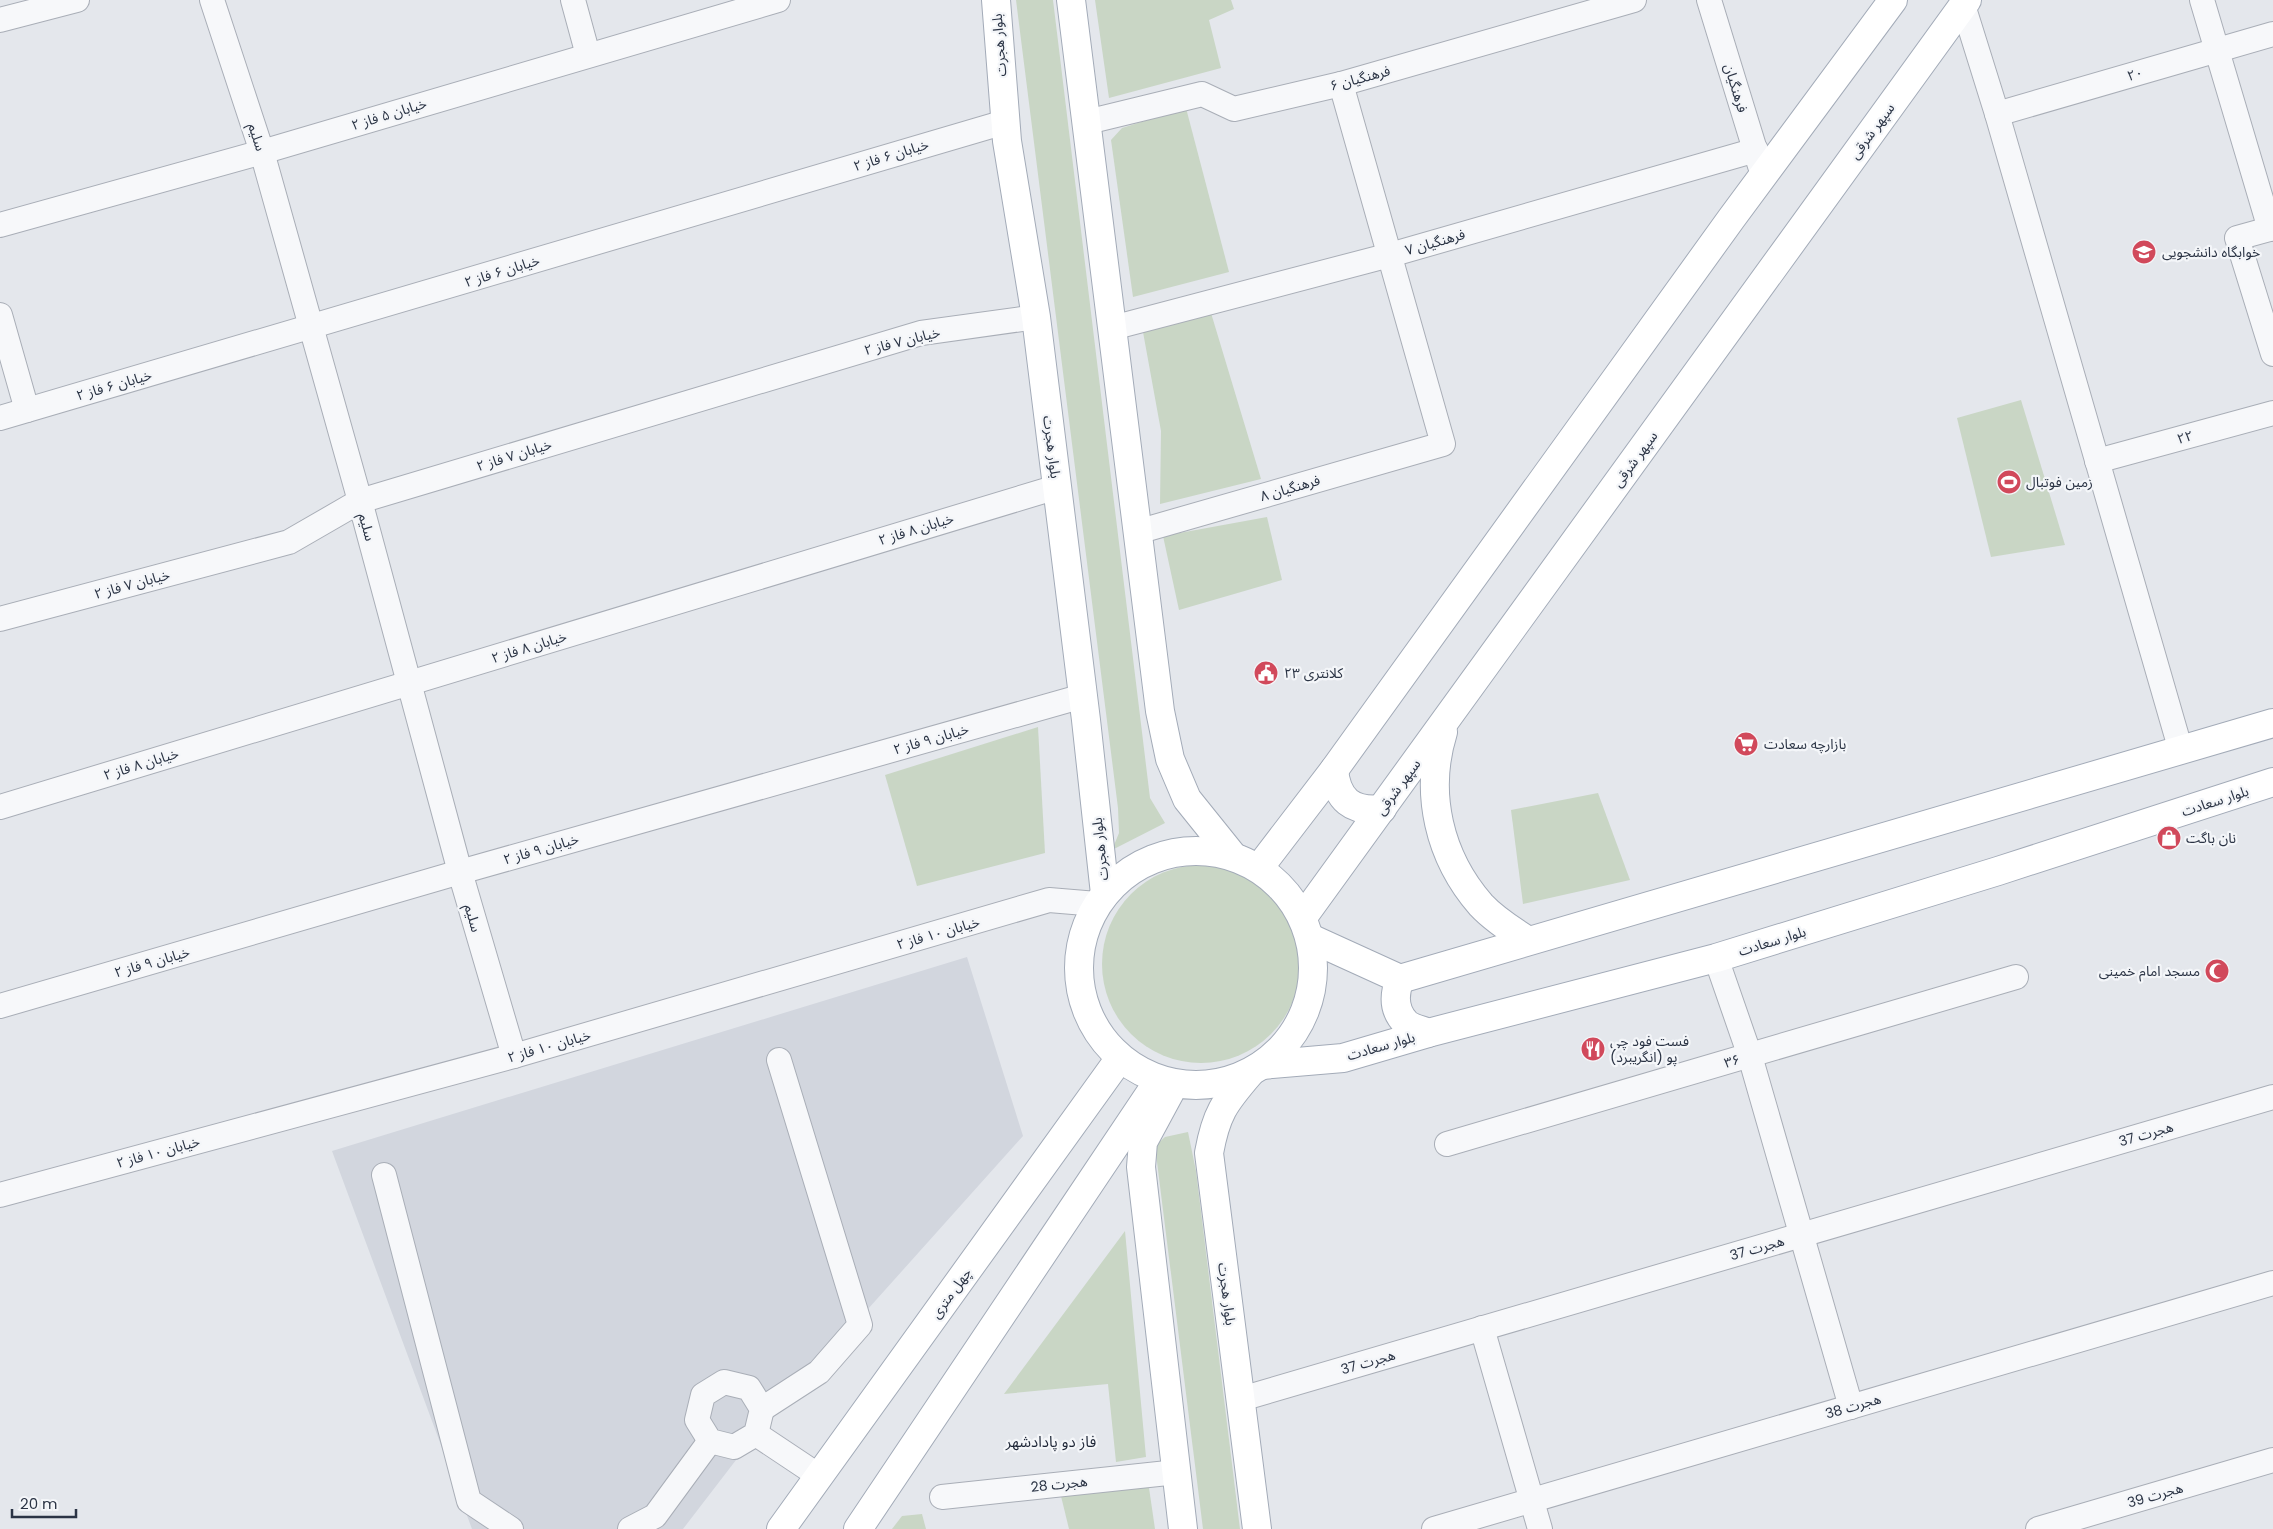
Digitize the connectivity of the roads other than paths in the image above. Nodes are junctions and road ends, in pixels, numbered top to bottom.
1 (77, 0) edge
2 (212, 0) edge
3 (573, 0) edge
4 (778, 0) edge
5 (996, 0) edge
6 (1071, 0) edge
7 (1634, 0) edge
8 (1709, 0) edge
9 (1893, 0) edge
10 (2202, 0) edge
11 (1965, 3) edge
12 (0, 20) edge
13 (2273, 34) edge
14 (2217, 50) junction
15 (588, 55) junction
16 (1341, 84) junction
17 (1997, 114) junction
18 (1004, 122) junction
19 (1087, 122) junction
20 (262, 152) junction
21 (1760, 163) junction
22 (0, 225) edge
23 (2271, 228) edge
24 (1390, 255) junction
25 (0, 315) edge
26 (1036, 317) junction
27 (311, 328) junction
28 (1112, 328) junction
29 (2273, 354) edge
30 (28, 410) junction
31 (2273, 413) edge
32 (0, 418) edge
33 (2097, 461) junction
34 (1058, 487) junction
35 (360, 501) junction
36 (1137, 532) junction
37 (0, 619) edge
38 (409, 683) junction
39 (1083, 696) junction
40 (1446, 721) junction
41 (2273, 723) edge
42 (2180, 751) junction
43 (1334, 770) junction
44 (2273, 782) edge
45 (0, 807) edge
46 (1382, 810) junction
47 (1232, 855) junction
48 (1259, 868) junction
49 (460, 872) junction
50 (1101, 899) junction
51 (1306, 928) junction
52 (1527, 940) junction
53 (1716, 958) junction
54 (2016, 977) dead end
55 (1400, 979) junction
56 (0, 1006) edge
57 (1428, 1033) junction
58 (514, 1056) junction
59 (1750, 1056) junction
60 (1120, 1058) junction
61 (779, 1060) dead end
62 (1257, 1068) junction
63 (1167, 1082) junction
64 (2273, 1097) edge
65 (1447, 1144) dead end
66 (384, 1176) dead end
67 (0, 1195) edge
68 (1801, 1235) junction
69 (2273, 1283) edge
70 (1482, 1328) junction
71 (1241, 1399) junction
72 (1851, 1407) junction
73 (762, 1410) junction
74 (756, 1434) junction
75 (710, 1441) junction
76 (2273, 1460) edge
77 (1177, 1472) junction
78 (819, 1476) junction
79 (942, 1497) dead end
80 (1532, 1500) junction
81 (511, 1529) edge
82 (630, 1529) edge
83 (781, 1529) edge
84 (858, 1529) edge
85 (1183, 1529) edge
86 (1257, 1529) edge
87 (1434, 1529) edge
88 (1540, 1529) edge
89 (2038, 1529) edge

1 - 12 street
2 - 20 street, سلیم
3 - 15 street
4 - 15 street, خیابان ۵ فاز ۲
5 - 18 main road, بلوار هجرت
6 - 19 main road
7 - 16 street, فرهنگیان ۶
8 - 21 street, فرهنگیان
9 - 21 main road
10 - 14 street
11 - 17 street
11 - 40 main road, سپهر شرقی
13 - 14 street, ۲۰
14 - 17 street, ۲۰
14 - 23 street
15 - 20 street, خیابان ۵ فاز ۲
16 - 19 street, فرهنگیان ۶
16 - 24 street
17 - 33 street
18 - 26 main road, بلوار هجرت
18 - 27 street, خیابان ۶ فاز ۲
19 - 28 main road
20 - 22 street, خیابان ۵ فاز ۲
20 - 27 street, سلیم
21 - 24 street, فرهنگیان ۷
21 - 43 main road
23 - 29 street
24 - 28 street, فرهنگیان ۷
24 - 36 street, فرهنگیان ۸
25 - 30 street
26 - 34 main road, بلوار هجرت
26 - 35 street, خیابان ۷ فاز ۲
27 - 30 street, خیابان ۶ فاز ۲
27 - 35 street, سلیم
28 - 36 main road
30 - 32 street, خیابان ۶ فاز ۲
31 - 33 street, ۲۲
33 - 42 street
34 - 38 street, خیابان ۸ فاز ۲
34 - 39 main road, بلوار هجرت
35 - 37 street, خیابان ۷ فاز ۲
35 - 38 street, سلیم
36 - 47 main road
38 - 45 street, خیابان ۸ فاز ۲
38 - 49 street, سلیم
39 - 49 street, خیابان ۹ فاز ۲
39 - 50 main road, بلوار هجرت
40 - 46 main road, سپهر شرقی
40 - 52 main road
41 - 42 main road
42 - 52 main road
43 - 46 main road
43 - 48 main road
44 - 53 main road, بلوار سعادت
46 - 51 main road, سپهر شرقی
47 - 48 main road
47 - 50 main road
48 - 51 main road
49 - 56 street, خیابان ۹ فاز ۲
49 - 58 street, سلیم
50 - 58 street, خیابان ۱۰ فاز ۲
50 - 60 main road
51 - 55 main road
51 - 62 main road
52 - 55 main road
53 - 57 main road, بلوار سعادت
53 - 59 street
54 - 59 street, ۳۶
55 - 57 main road
57 - 62 main road, بلوار سعادت
58 - 67 street, خیابان ۱۰ فاز ۲
59 - 65 street, ۳۶
59 - 68 street
60 - 63 main road
60 - 78 main road, چهل متری
61 - 73 street
62 - 63 main road
62 - 71 main road, بلوار هجرت
63 - 77 main road
63 - 84 main road
64 - 68 street, هجرت 37
66 - 81 street
68 - 70 street, هجرت 37
68 - 72 street
69 - 72 street, هجرت 38
70 - 71 street, هجرت 37
70 - 80 street
71 - 86 main road, بلوار هجرت
72 - 80 street, هجرت 38
73 - 74 street
73 - 75 street
74 - 75 street
74 - 78 street
75 - 82 street
76 - 89 street, هجرت 39
77 - 79 street, هجرت 28
77 - 85 main road
78 - 83 main road, چهل متری
80 - 87 street, هجرت 38
80 - 88 street

